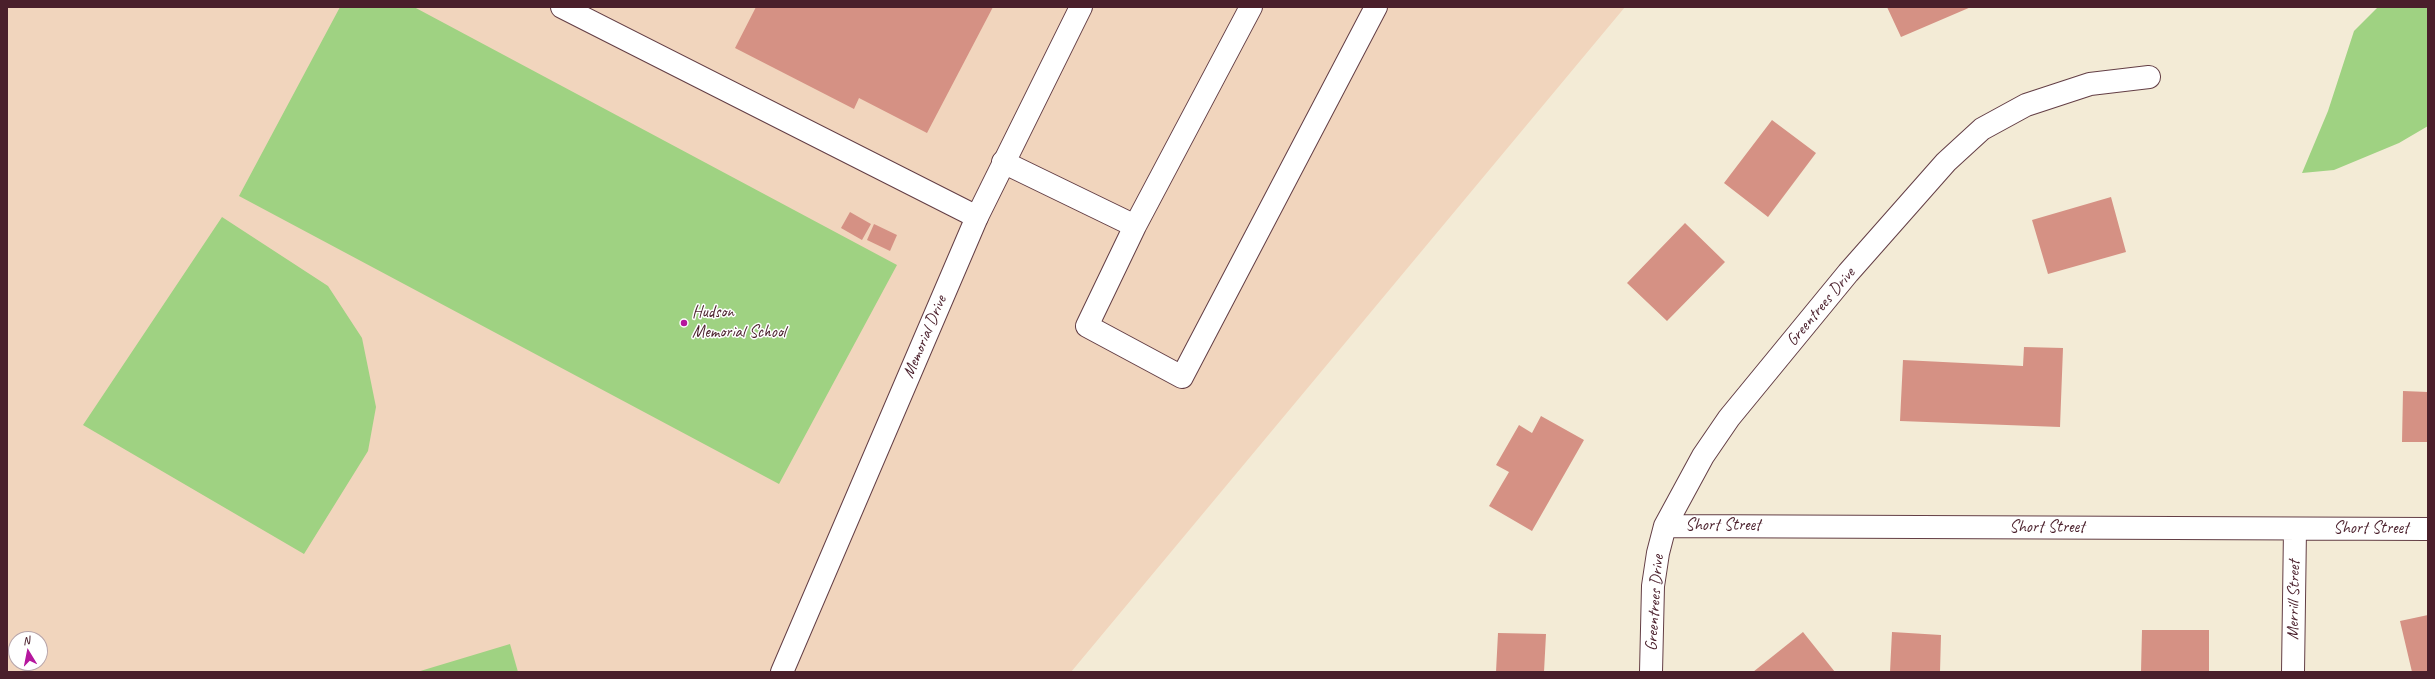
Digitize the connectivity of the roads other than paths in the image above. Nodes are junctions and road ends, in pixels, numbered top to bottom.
1 (562, 7) edge
2 (1081, 7) edge
3 (1251, 7) edge
4 (1376, 7) edge
5 (2149, 77) dead end
6 (1003, 162) junction
7 (977, 217) junction
8 (1135, 226) junction
9 (1665, 526) junction
10 (2295, 529) junction
11 (2428, 529) edge
12 (782, 672) edge
13 (1651, 672) edge
14 (2293, 672) edge

1 - 7 street
2 - 6 street, Memorial Drive
3 - 8 street
4 - 8 street
5 - 9 street, Greentrees Drive
6 - 7 street, Memorial Drive
6 - 8 street
7 - 12 street, Memorial Drive
9 - 10 street, Short Street
9 - 13 street, Greentrees Drive
10 - 11 street, Short Street
10 - 14 street, Merrill Street

